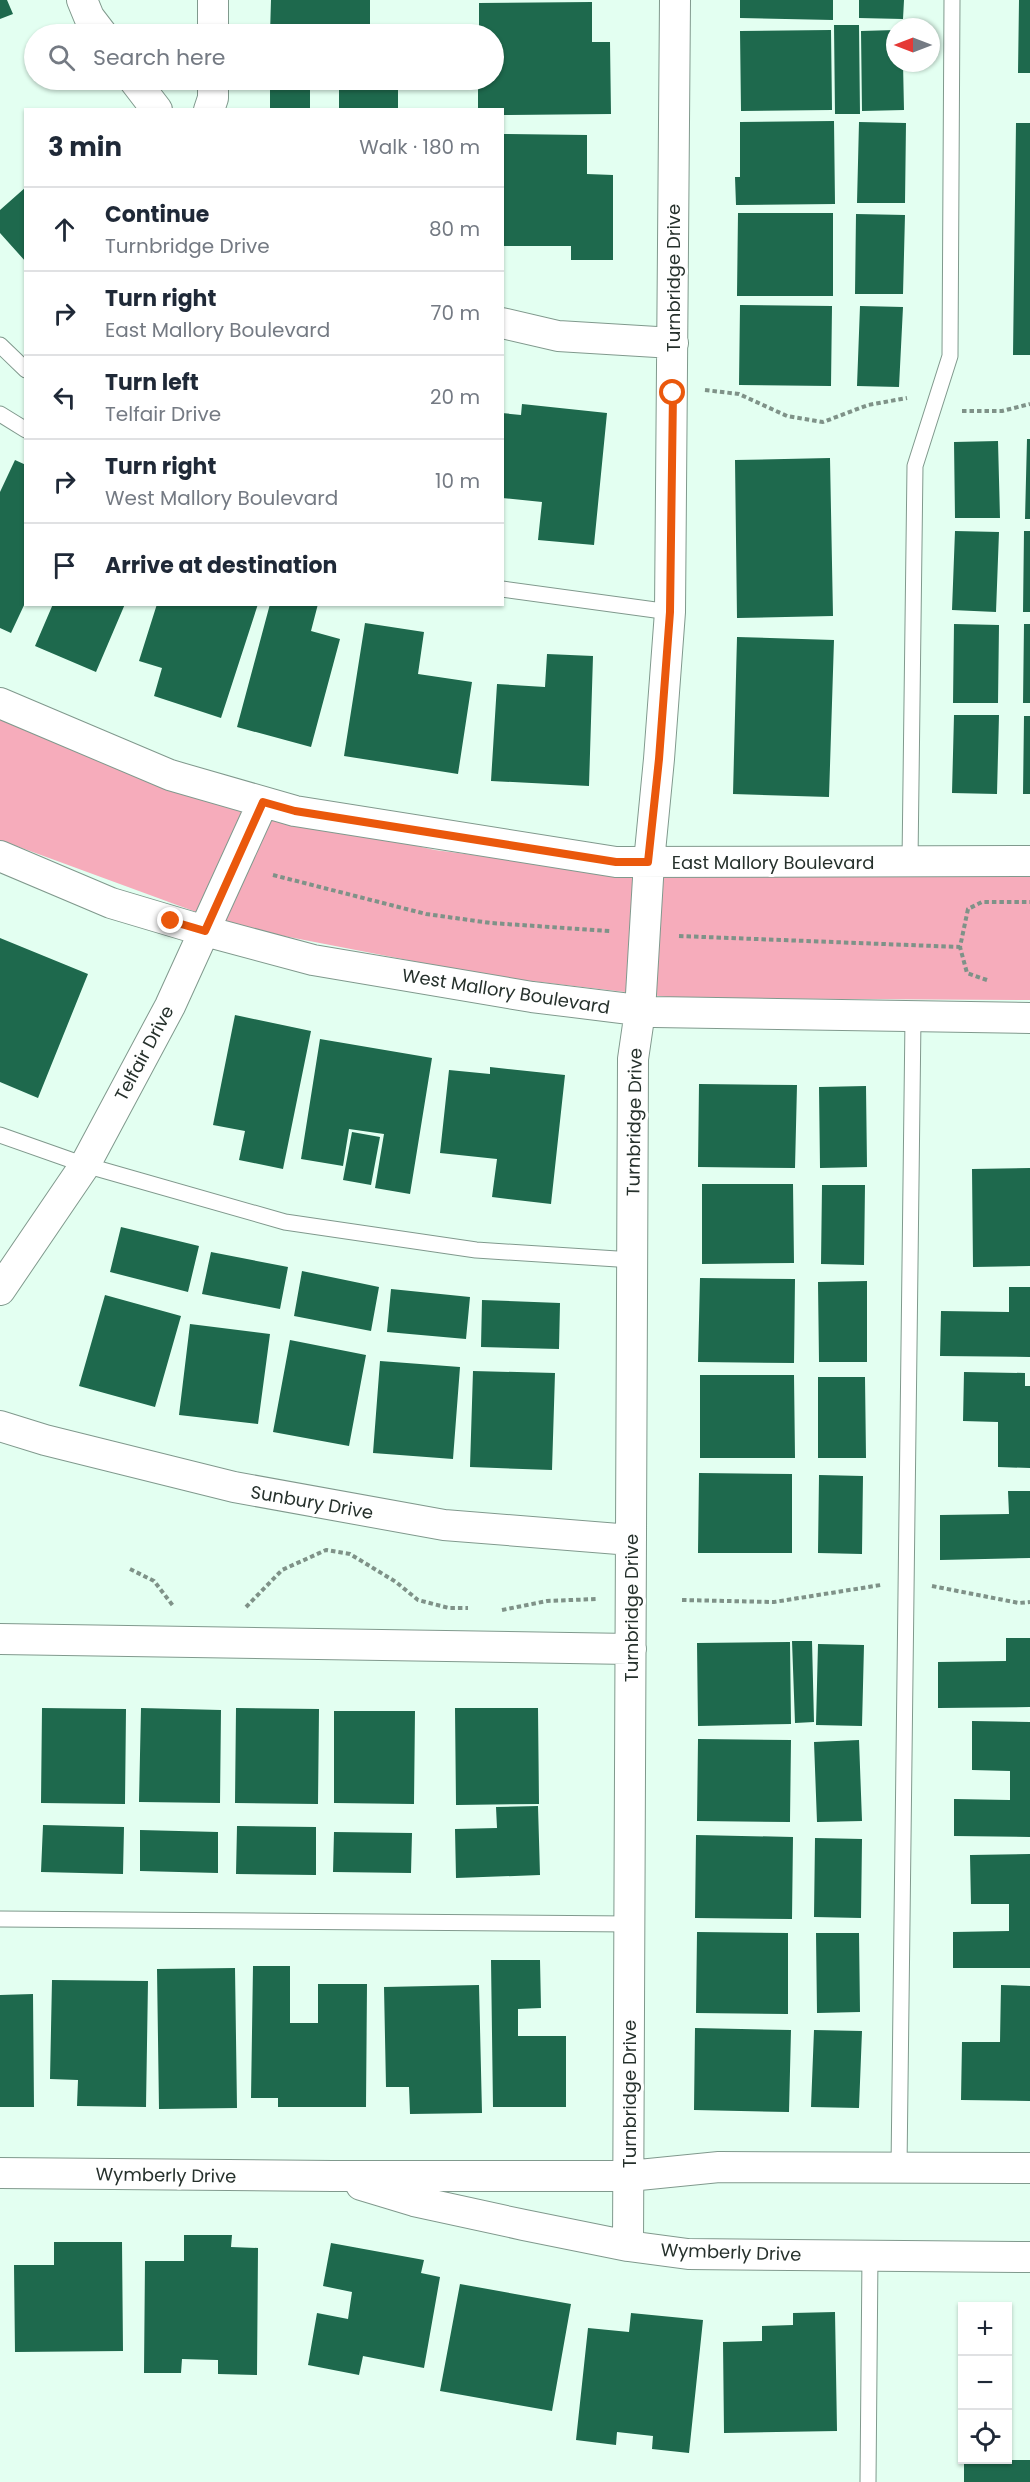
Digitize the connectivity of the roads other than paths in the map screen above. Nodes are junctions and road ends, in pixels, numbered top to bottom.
1 (82, 0) edge
2 (213, 0) edge
3 (675, 0) edge
4 (952, 0) edge
5 (94, 24) edge
6 (213, 24) edge
7 (142, 90) edge
8 (213, 90) edge
9 (155, 108) edge
10 (210, 108) edge
11 (504, 323) edge
12 (673, 343) junction
13 (0, 345) edge
14 (24, 368) edge
15 (0, 414) edge
16 (24, 429) edge
17 (504, 589) edge
18 (670, 612) junction
19 (0, 703) edge
20 (263, 802) junction
21 (0, 856) edge
22 (910, 861) junction
23 (1030, 861) edge
24 (648, 862) junction
25 (205, 931) junction
26 (640, 1011) junction
27 (914, 1018) junction
28 (1030, 1018) edge
29 (0, 1135) edge
30 (85, 1165) junction
31 (633, 1260) junction
32 (0, 1290) edge
33 (0, 1426) edge
34 (631, 1540) junction
35 (0, 1639) edge
36 (631, 1649) junction
37 (0, 1919) edge
38 (630, 1924) junction
39 (899, 2168) junction
40 (1030, 2168) edge
41 (0, 2173) edge
42 (333, 2176) junction
43 (629, 2176) junction
44 (628, 2246) junction
45 (870, 2256) junction
46 (1030, 2257) edge
47 (868, 2482) edge

1 - 5 street
2 - 6 street
3 - 12 street, Turnbridge Drive
4 - 22 lane
7 - 9 street
8 - 10 street
11 - 12 street
12 - 18 street, Turnbridge Drive
13 - 14 lane
15 - 16 lane
17 - 18 lane
18 - 24 street, Turnbridge Drive
19 - 20 street, East Mallory Boulevard
20 - 24 street, East Mallory Boulevard
20 - 25 street, Telfair Drive
21 - 25 street, West Mallory Boulevard
22 - 23 street, East Mallory Boulevard
22 - 24 street, East Mallory Boulevard
24 - 26 street, Turnbridge Drive
25 - 26 street, West Mallory Boulevard
25 - 30 street, Telfair Drive
26 - 27 street, West Mallory Boulevard
26 - 31 street, Turnbridge Drive
27 - 28 street, West Mallory Boulevard
27 - 39 lane
29 - 30 lane
30 - 31 lane
30 - 32 street, Telfair Drive
31 - 34 street, Turnbridge Drive
33 - 34 street, Sunbury Drive
34 - 36 street, Turnbridge Drive
35 - 36 street
36 - 38 street, Turnbridge Drive
37 - 38 lane
38 - 43 street, Turnbridge Drive
39 - 40 street, Wymberly Drive
39 - 43 street, Wymberly Drive
41 - 42 street, Wymberly Drive
42 - 43 street, Wymberly Drive
42 - 44 street, Wymberly Drive
43 - 44 street, Turnbridge Drive
44 - 45 street, Wymberly Drive
45 - 46 street, Wymberly Drive
45 - 47 lane

